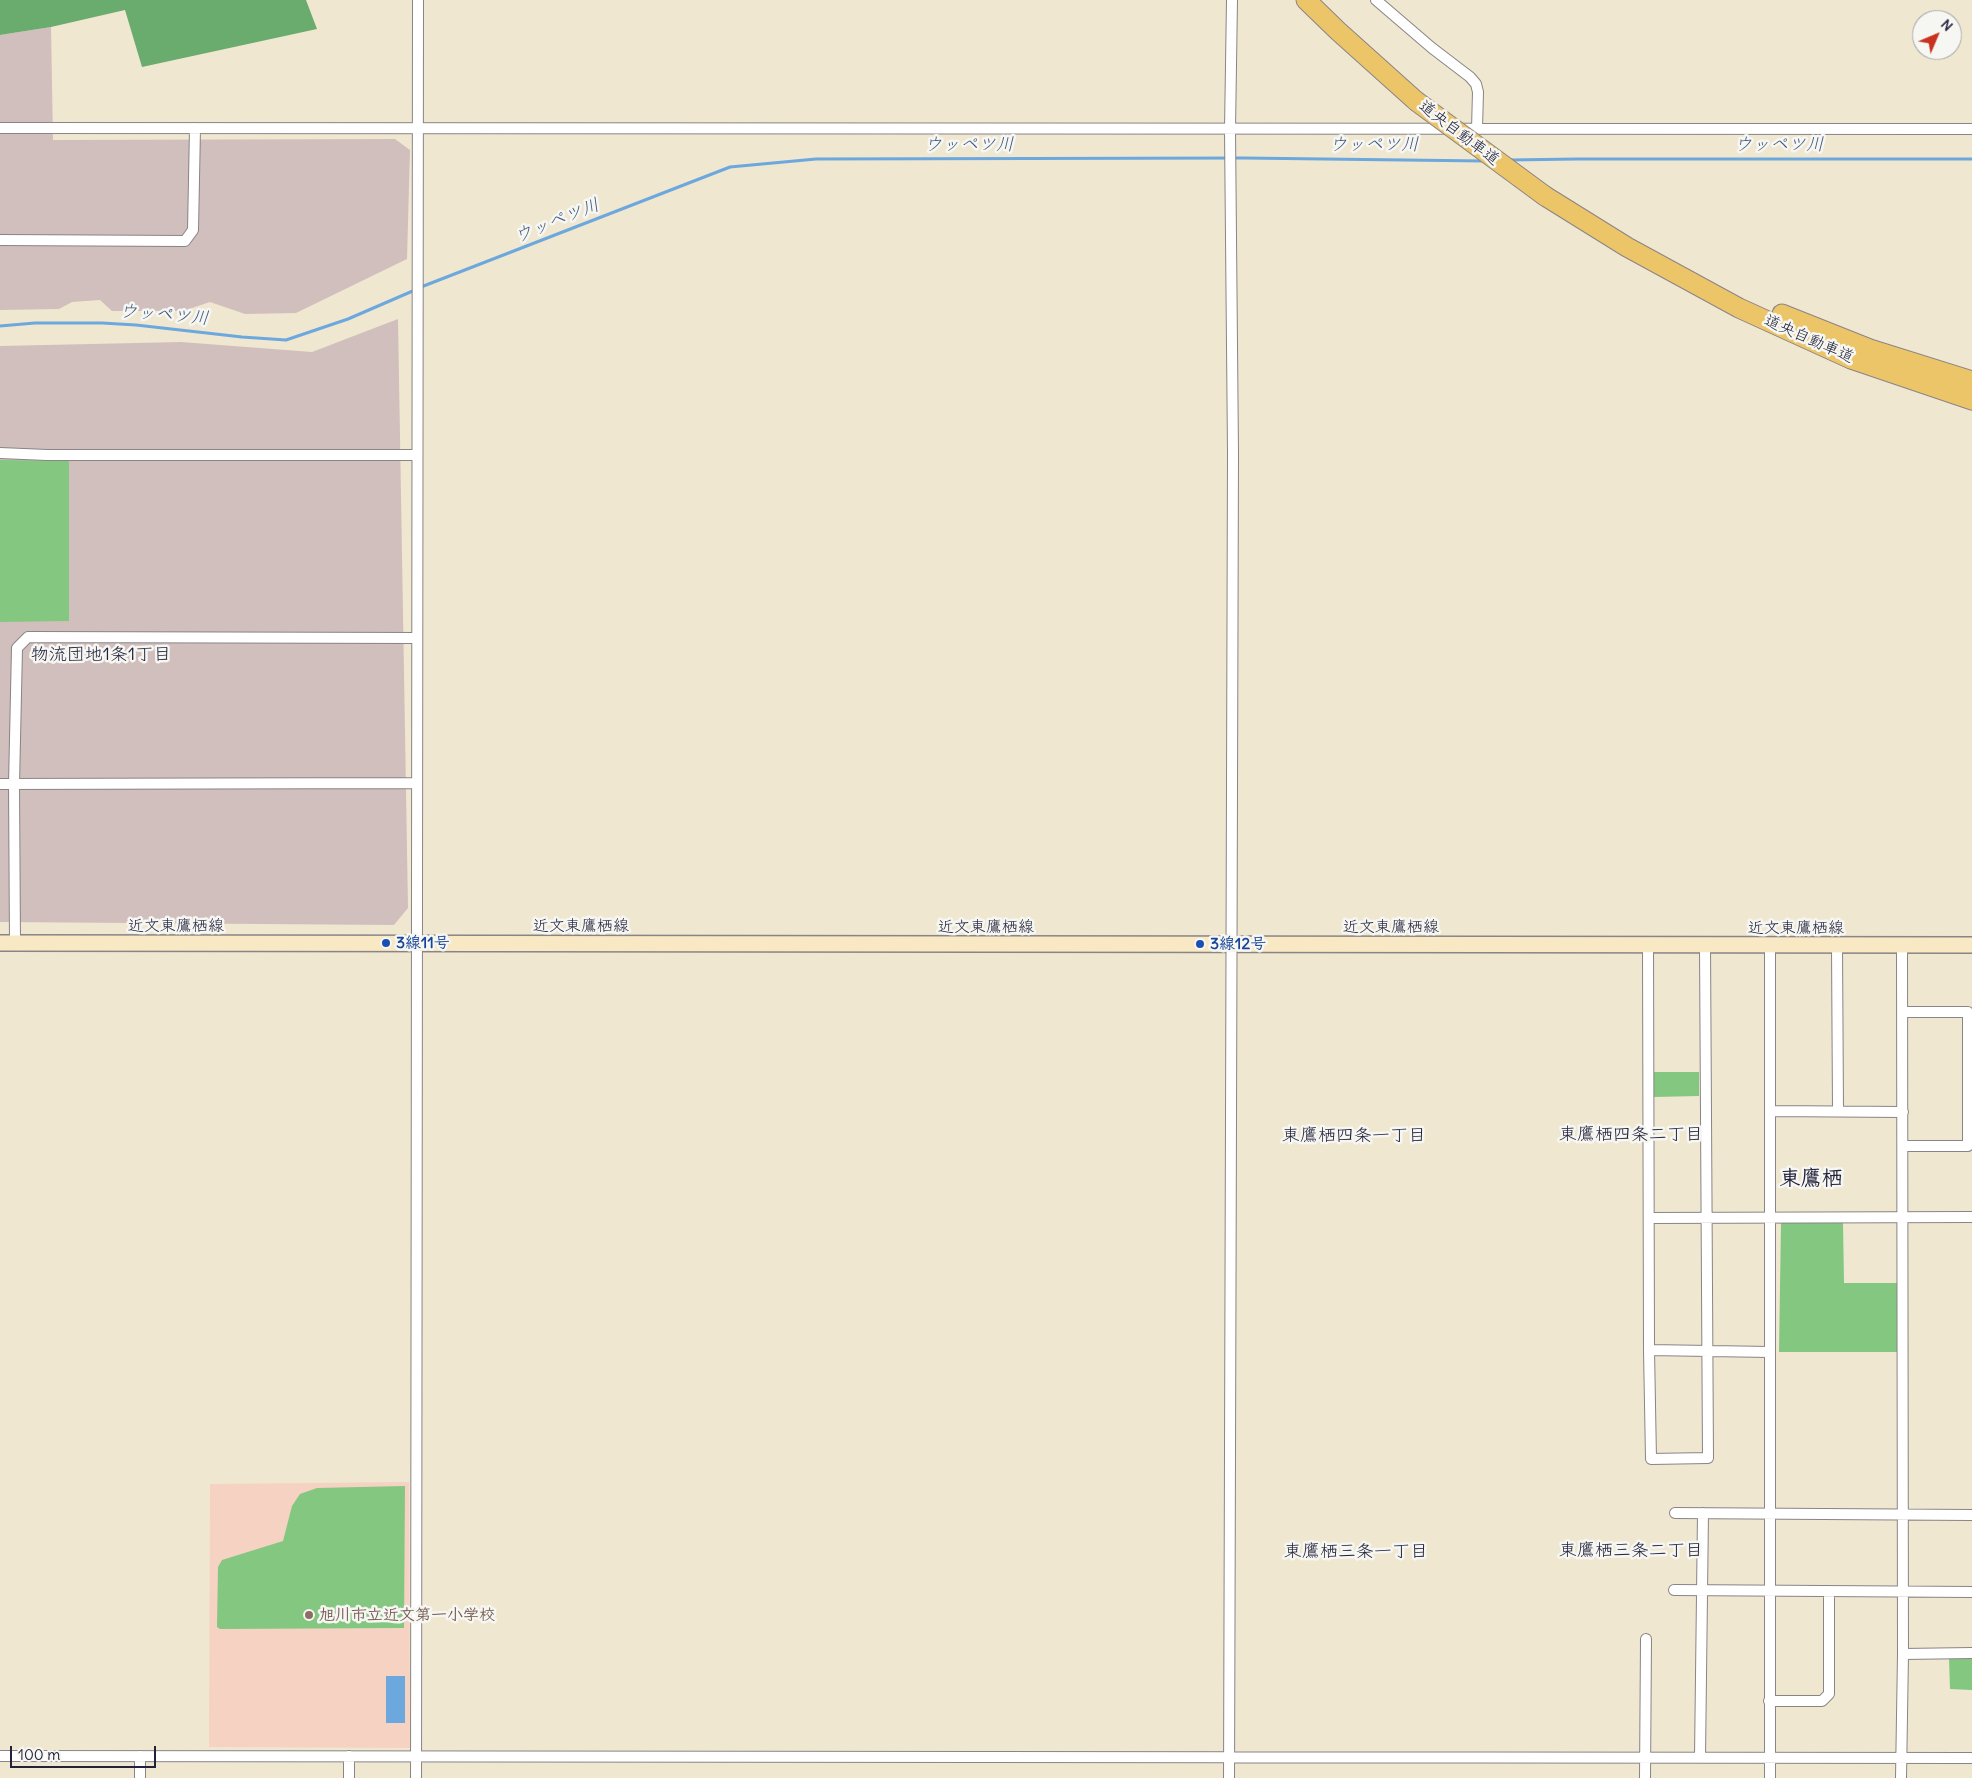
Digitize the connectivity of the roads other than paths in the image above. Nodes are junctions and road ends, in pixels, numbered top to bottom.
1 (418, 0) edge
2 (1232, 0) edge
3 (1306, 0) edge
4 (1376, 0) edge
5 (0, 128) edge
6 (195, 128) junction
7 (418, 128) junction
8 (1476, 129) junction
9 (1972, 129) edge
10 (1230, 130) junction
11 (0, 240) edge
12 (1627, 247) junction
13 (1972, 381) edge
14 (1972, 400) edge
15 (0, 453) edge
16 (416, 455) junction
17 (417, 638) junction
18 (417, 783) junction
19 (0, 784) edge
20 (14, 784) junction
21 (417, 942) junction
22 (8, 943) edge
23 (1230, 945) junction
24 (1648, 945) junction
25 (1705, 945) junction
26 (1770, 945) junction
27 (1902, 945) junction
28 (1972, 945) edge
29 (1837, 946) junction
30 (1902, 1012) junction
31 (1770, 1111) junction
32 (1838, 1111) junction
33 (1903, 1112) junction
34 (1903, 1146) junction
35 (1770, 1217) junction
36 (1972, 1217) edge
37 (1649, 1218) junction
38 (1705, 1218) junction
39 (1902, 1218) junction
40 (1649, 1350) junction
41 (1707, 1352) junction
42 (1770, 1352) junction
43 (1675, 1512) dead end
44 (1703, 1513) junction
45 (1769, 1513) junction
46 (1902, 1513) junction
47 (1972, 1515) edge
48 (1674, 1590) dead end
49 (1702, 1590) junction
50 (1770, 1590) junction
51 (1829, 1592) junction
52 (1902, 1592) junction
53 (1972, 1592) edge
54 (1646, 1639) dead end
55 (1972, 1653) edge
56 (1902, 1654) junction
57 (1769, 1701) junction
58 (0, 1756) edge
59 (140, 1756) junction
60 (349, 1756) junction
61 (416, 1757) junction
62 (1229, 1757) junction
63 (1645, 1757) junction
64 (1700, 1757) junction
65 (1770, 1758) junction
66 (1901, 1758) junction
67 (1972, 1758) edge
68 (140, 1778) edge
69 (349, 1778) edge
70 (416, 1778) edge
71 (1229, 1778) edge
72 (1645, 1778) edge
73 (1770, 1778) edge
74 (1901, 1778) edge

1 - 7 street
2 - 10 street
3 - 12 highway, 道央自動車道, bridge
4 - 8 street
5 - 6 street
6 - 7 street
6 - 11 street
7 - 10 street
7 - 16 street
8 - 9 street
8 - 10 street
10 - 23 street
12 - 13 highway, 道央自動車道
12 - 14 highway, 道央自動車道
15 - 16 street
16 - 17 street
17 - 18 street
17 - 20 street
18 - 20 street
18 - 21 street
19 - 20 street
20 - 22 street
21 - 22 street, 近文東鷹栖線
21 - 23 street, 近文東鷹栖線
21 - 61 street
23 - 24 street, 近文東鷹栖線
23 - 62 street
24 - 25 street, 近文東鷹栖線
24 - 37 street
25 - 26 street, 近文東鷹栖線
25 - 38 street
26 - 29 street, 近文東鷹栖線
26 - 31 street
27 - 28 street, 近文東鷹栖線
27 - 29 street, 近文東鷹栖線
27 - 30 street
29 - 32 street
30 - 33 street
30 - 34 street
31 - 32 street
31 - 35 street
32 - 33 street
33 - 34 street
34 - 39 street
35 - 38 street
35 - 39 street
35 - 42 street
36 - 39 street
37 - 38 street
37 - 40 street
38 - 41 street
39 - 46 street
40 - 41 street
40 - 41 street
41 - 42 street
42 - 45 street
43 - 44 street
44 - 45 street
44 - 49 street
45 - 46 street
45 - 50 street
46 - 47 street
46 - 52 street
48 - 49 street
49 - 50 street
49 - 64 street
50 - 51 street
50 - 57 street
51 - 52 street
51 - 57 street
52 - 53 street
52 - 56 street
54 - 63 street
55 - 56 street
56 - 66 street
57 - 65 street
58 - 59 street
59 - 60 street
59 - 68 street
60 - 61 street
60 - 69 street
61 - 62 street
61 - 70 street
62 - 63 street
62 - 71 street
63 - 64 street
63 - 72 street
64 - 65 street
65 - 66 street
65 - 73 street
66 - 67 street
66 - 74 street

